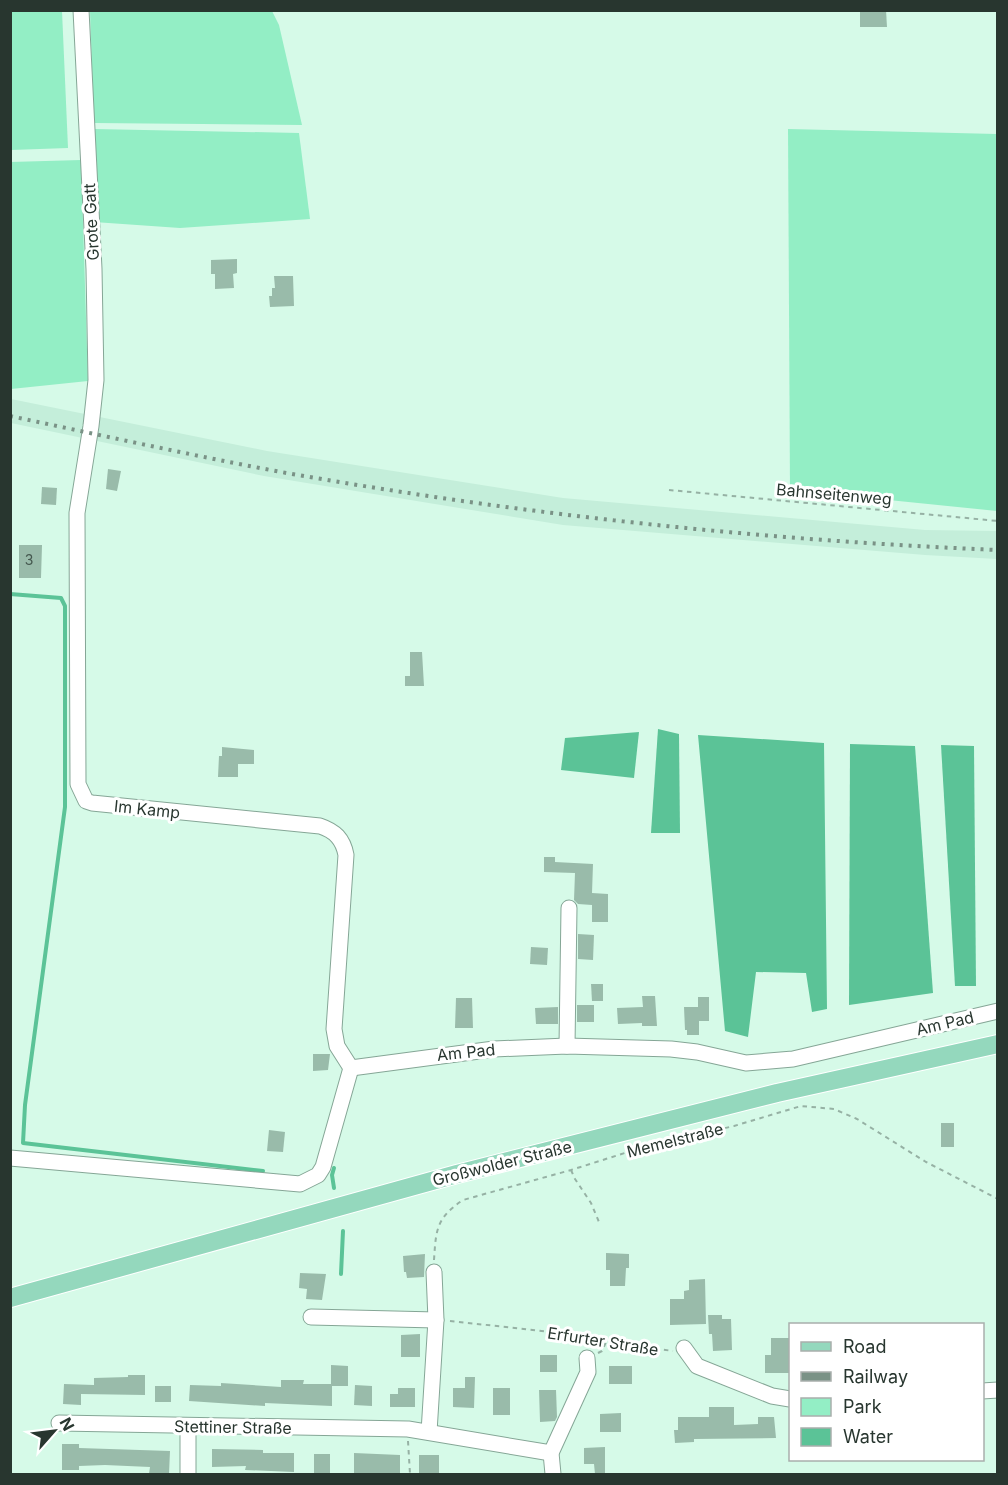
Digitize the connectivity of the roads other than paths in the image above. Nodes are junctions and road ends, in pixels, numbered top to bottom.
1 (81, 10) edge
2 (90, 433) joint
3 (569, 908) dead end
4 (998, 1011) edge
5 (998, 1044) edge
6 (567, 1046) junction
7 (351, 1068) junction
8 (10, 1158) edge
9 (434, 1272) road end
10 (10, 1298) edge
11 (311, 1317) dead end
12 (436, 1320) junction
13 (684, 1348) road end
14 (587, 1358) dead end
15 (789, 1399) edge
16 (59, 1423) dead end
17 (188, 1426) junction
18 (429, 1432) junction
19 (551, 1453) junction
20 (188, 1474) edge
21 (553, 1474) edge

1 - 2 street, Grote Gatt
2 - 7 street, Im Kamp
3 - 6 street
4 - 6 street, Am Pad
5 - 10 main road, Großwolder Straße
6 - 7 street, Am Pad
7 - 8 street
9 - 12 street
11 - 12 street
12 - 18 street
13 - 15 street
14 - 19 street
16 - 17 street, Stettiner Straße
17 - 18 street, Stettiner Straße
17 - 20 street
18 - 19 street, Stettiner Straße
19 - 21 street

